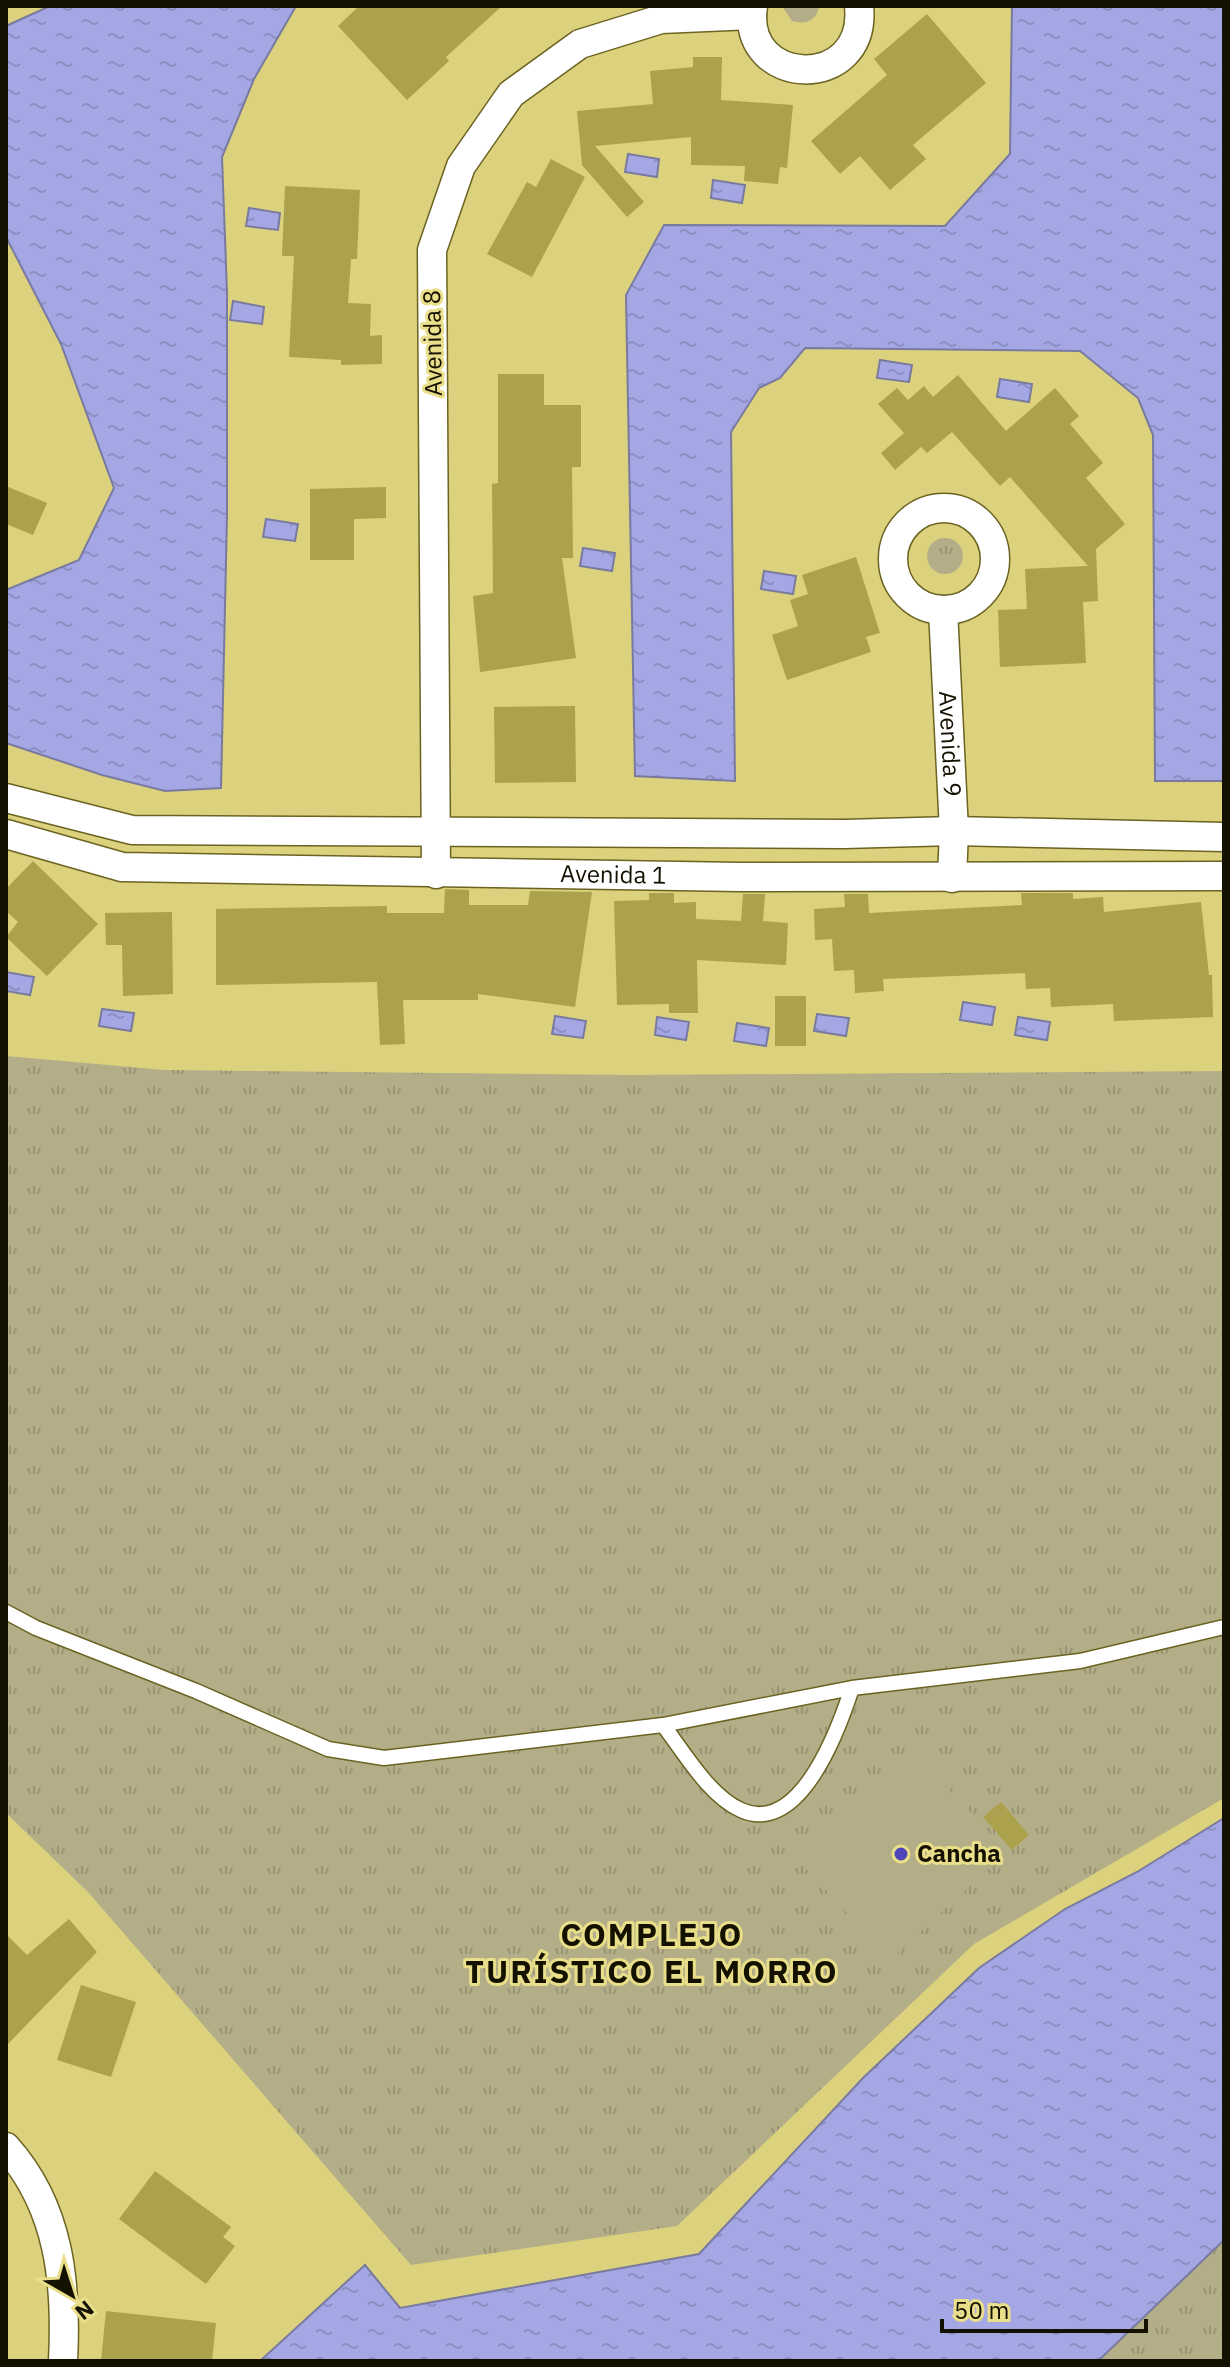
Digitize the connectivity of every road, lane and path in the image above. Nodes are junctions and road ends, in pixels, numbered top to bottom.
1 (859, 6) edge
2 (752, 11) edge
3 (943, 610) dead end
4 (6, 798) edge
5 (41, 808) junction
6 (954, 831) junction
7 (742, 832) junction
8 (438, 833) junction
9 (1188, 837) junction
10 (1224, 837) edge
11 (17, 838) edge
12 (436, 874) junction
13 (1186, 876) junction
14 (1224, 876) edge
15 (740, 877) junction
16 (952, 878) junction
17 (6, 1612) edge
18 (1224, 1627) edge
19 (852, 1688) junction
20 (663, 1725) junction
21 (6, 2147) edge
22 (63, 2361) edge

1 - 2 street, Avenida 8
2 - 8 street, Avenida 8
3 - 6 street, Avenida 9
4 - 5 street, Avenida 1
5 - 8 street, Avenida 1
5 - 11 street
6 - 7 street, Avenida 1
6 - 9 street, Avenida 1
6 - 16 street, Avenida 9
7 - 8 street, Avenida 1
7 - 15 street
8 - 12 street, Avenida 8
9 - 10 street, Avenida 1
9 - 13 street
11 - 12 street, Avenida 1
12 - 15 street, Avenida 1
13 - 14 street, Avenida 1
13 - 16 street, Avenida 1
15 - 16 street, Avenida 1
17 - 20 lane
18 - 19 lane
19 - 20 lane
19 - 20 lane
21 - 22 street

